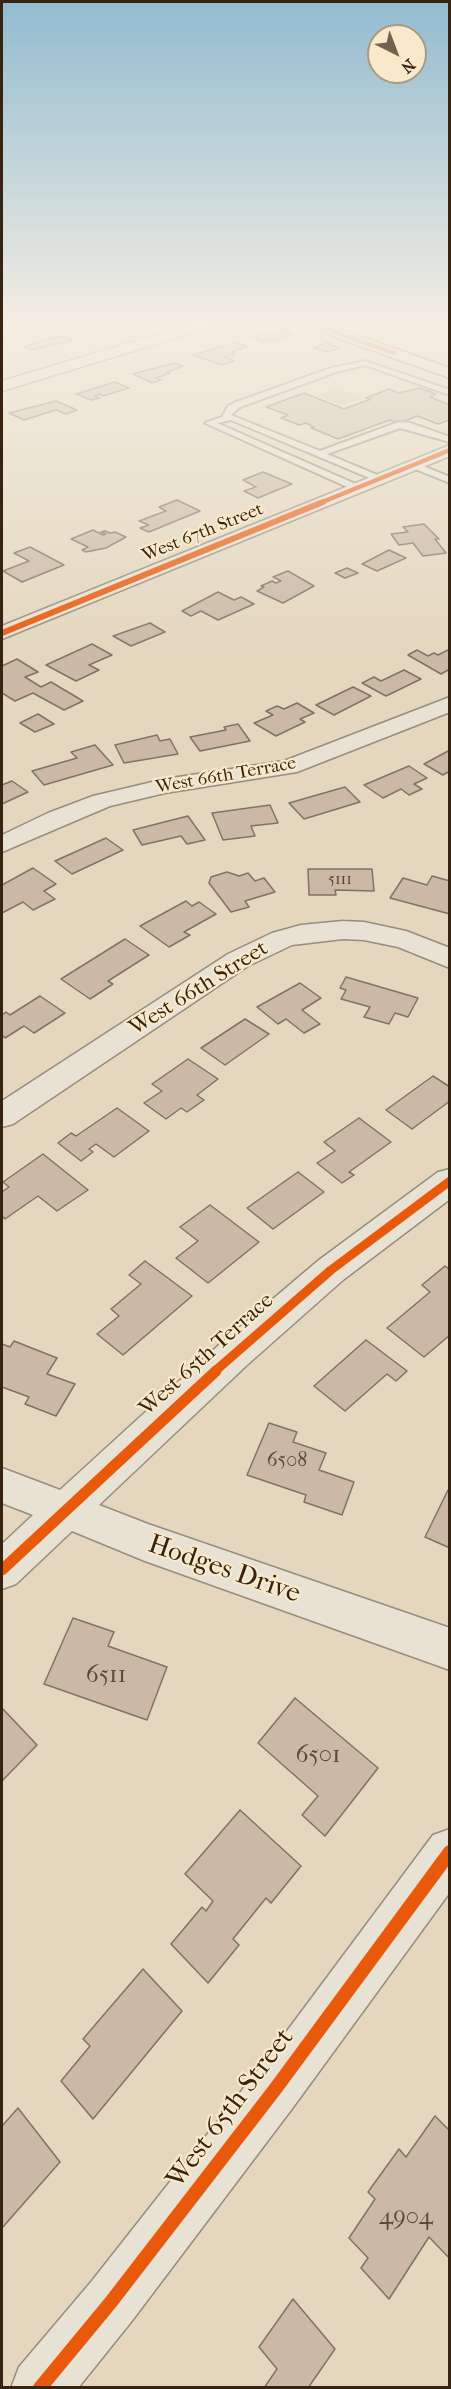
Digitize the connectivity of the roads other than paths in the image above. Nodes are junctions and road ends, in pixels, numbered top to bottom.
1 (231, 434) edge
2 (272, 434) edge
3 (373, 434) edge
4 (434, 434) edge
5 (450, 440) edge
6 (450, 450) edge
7 (319, 454) junction
8 (413, 465) junction
9 (379, 479) junction
10 (450, 480) edge
11 (357, 488) junction
12 (2, 633) edge
13 (450, 704) edge
14 (2, 844) edge
15 (450, 959) edge
16 (2, 1116) edge
17 (450, 1181) edge
18 (2, 1485) edge
19 (66, 1511) junction
20 (2, 1570) edge
21 (450, 1649) edge
22 (450, 1852) edge
23 (40, 2388) edge

1 - 11 lane
2 - 7 lane
3 - 7 lane
4 - 5 lane
6 - 8 street, West 67th Street
7 - 9 lane
8 - 9 street, West 67th Street
8 - 10 lane
9 - 11 street, West 67th Street
11 - 12 street, West 67th Street
13 - 14 street, West 66th Terrace
15 - 16 street, West 66th Street
17 - 19 street, West 65th Terrace
18 - 19 street, Hodges Drive
19 - 20 street, West 65th Terrace
19 - 21 street, Hodges Drive
22 - 23 street, West 65th Street

